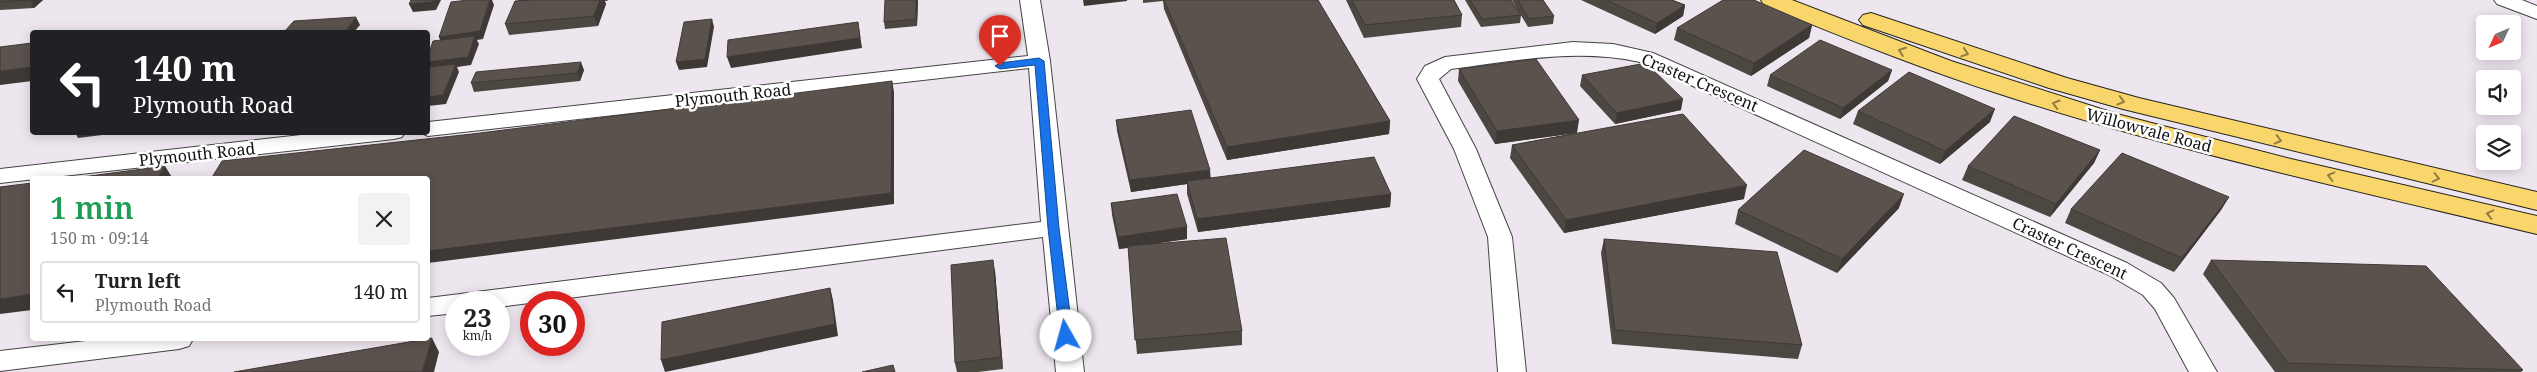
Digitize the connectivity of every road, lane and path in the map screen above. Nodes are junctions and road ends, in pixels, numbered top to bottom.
1 (1030, 0) edge
2 (1772, 0) edge
3 (1821, 0) edge
4 (2504, 0) edge
5 (2537, 13) edge
6 (1039, 61) junction
7 (430, 129) edge
8 (367, 135) edge
9 (0, 176) edge
10 (2537, 201) edge
11 (2537, 225) edge
12 (1054, 228) junction
13 (510, 297) edge
14 (445, 305) edge
15 (430, 307) edge
16 (163, 341) edge
17 (0, 361) edge
18 (1070, 372) edge
19 (1512, 372) edge
20 (2203, 372) edge

1 - 6 street
11 -> 2 main road, Willowvale Road
3 -> 10 main road, Willowvale Road
4 - 5 street
6 - 7 street, Plymouth Road
6 - 12 street
8 - 9 street, Plymouth Road
12 - 13 street
12 - 18 street
14 - 15 street
16 - 17 street
19 - 20 street, Craster Crescent

